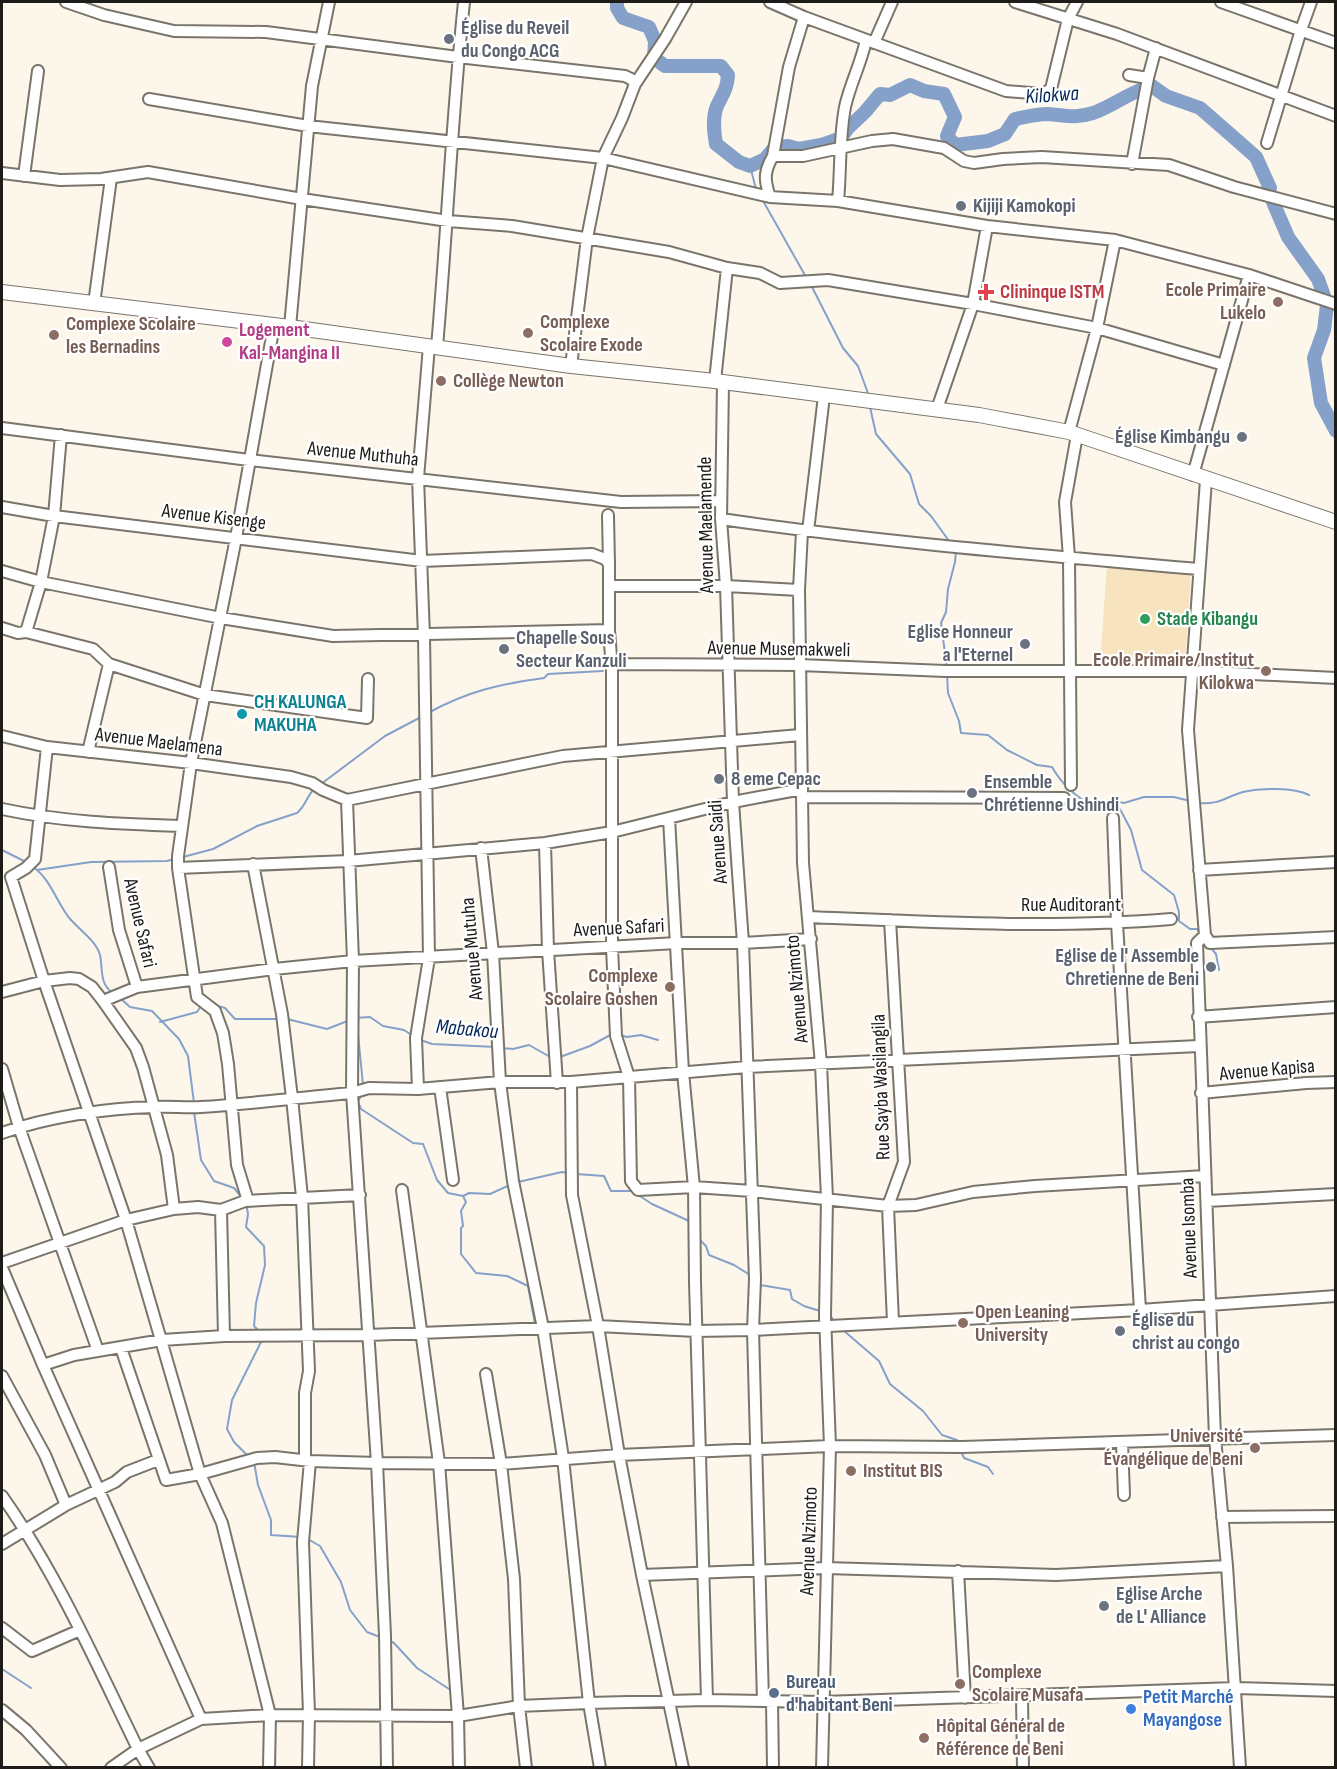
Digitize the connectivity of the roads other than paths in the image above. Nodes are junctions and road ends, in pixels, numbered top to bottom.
1 (66, 2) edge
2 (329, 2) edge
3 (464, 2) edge
4 (686, 2) edge
5 (770, 2) edge
6 (892, 2) edge
7 (1014, 2) edge
8 (1077, 2) edge
9 (1221, 2) edge
10 (1311, 2) edge
11 (804, 17) junction
12 (1068, 19) junction
13 (1301, 30) junction
14 (320, 39) junction
15 (870, 42) junction
16 (1335, 42) edge
17 (1156, 48) junction
18 (458, 57) junction
19 (38, 71) dead end
20 (1129, 75) dead end
21 (635, 84) junction
22 (1147, 84) junction
23 (1282, 96) junction
24 (149, 99) dead end
25 (1335, 116) edge
26 (308, 126) junction
27 (451, 140) junction
28 (1267, 143) dead end
29 (840, 148) junction
30 (775, 150) junction
31 (603, 158) junction
32 (1132, 164) junction
33 (2, 173) edge
34 (24, 176) junction
35 (111, 178) junction
36 (763, 195) junction
37 (302, 199) junction
38 (838, 201) junction
39 (1335, 214) edge
40 (448, 221) junction
41 (987, 226) junction
42 (587, 238) junction
43 (1115, 240) junction
44 (728, 268) junction
45 (1249, 275) junction
46 (2, 292) edge
47 (94, 304) junction
48 (973, 304) junction
49 (1335, 304) edge
50 (274, 325) junction
51 (290, 327) junction
52 (1097, 328) junction
53 (433, 346) junction
54 (1224, 365) junction
55 (571, 366) junction
56 (719, 382) junction
57 (824, 396) junction
58 (938, 409) junction
59 (2, 428) edge
60 (1073, 433) junction
61 (61, 435) junction
62 (249, 460) junction
63 (418, 478) junction
64 (1200, 478) junction
65 (721, 501) junction
66 (2, 507) edge
67 (608, 515) dead end
68 (54, 516) junction
69 (721, 519) junction
70 (1335, 522) edge
71 (805, 531) junction
72 (236, 538) junction
73 (1069, 558) junction
74 (422, 561) junction
75 (609, 564) junction
76 (1198, 570) junction
77 (2, 572) edge
78 (42, 582) junction
79 (610, 586) junction
80 (726, 586) junction
81 (799, 590) junction
82 (221, 618) junction
83 (2, 628) edge
84 (609, 630) junction
85 (26, 632) junction
86 (424, 636) junction
87 (109, 664) junction
88 (612, 664) junction
89 (800, 665) junction
90 (728, 666) junction
91 (1071, 671) junction
92 (1191, 671) junction
93 (1335, 678) edge
94 (368, 679) dead end
95 (205, 695) junction
96 (800, 735) junction
97 (2, 736) edge
98 (731, 741) junction
99 (47, 747) junction
100 (613, 750) junction
101 (88, 752) junction
102 (191, 763) junction
103 (426, 783) junction
104 (1071, 785) dead end
105 (802, 793) junction
106 (1064, 798) dead end
107 (347, 800) junction
108 (733, 802) junction
109 (2, 810) edge
110 (39, 817) junction
111 (669, 818) junction
112 (1113, 818) dead end
113 (181, 826) junction
114 (612, 832) junction
115 (545, 843) junction
116 (480, 848) junction
117 (429, 854) junction
118 (348, 861) junction
119 (178, 862) junction
120 (1335, 862) edge
121 (253, 864) junction
122 (109, 867) dead end
123 (1199, 870) junction
124 (808, 916) junction
125 (1171, 919) dead end
126 (890, 920) junction
127 (1117, 923) junction
128 (1335, 936) edge
129 (1203, 938) junction
130 (811, 939) junction
131 (677, 943) junction
132 (742, 943) junction
133 (612, 947) junction
134 (548, 950) junction
135 (492, 952) junction
136 (429, 958) junction
137 (353, 961) junction
138 (274, 969) junction
139 (195, 979) junction
140 (44, 981) junction
141 (137, 987) junction
142 (2, 992) edge
143 (103, 1001) junction
144 (1335, 1007) edge
145 (1198, 1017) junction
146 (1199, 1046) junction
147 (1126, 1048) junction
148 (899, 1061) junction
149 (821, 1064) junction
150 (747, 1068) junction
151 (2, 1069) edge
152 (683, 1072) junction
153 (629, 1077) junction
154 (500, 1082) junction
155 (572, 1082) junction
156 (1335, 1082) edge
157 (557, 1083) junction
158 (440, 1087) junction
159 (418, 1089) junction
160 (360, 1090) junction
161 (1201, 1094) junction
162 (292, 1098) junction
163 (232, 1105) junction
164 (154, 1107) junction
165 (91, 1113) junction
166 (19, 1127) junction
167 (2, 1133) edge
168 (1205, 1176) junction
169 (453, 1180) dead end
170 (1133, 1181) junction
171 (694, 1187) junction
172 (402, 1190) dead end
173 (752, 1191) junction
174 (1335, 1194) edge
175 (360, 1195) junction
176 (302, 1197) junction
177 (827, 1198) junction
178 (248, 1201) junction
179 (1207, 1201) junction
180 (888, 1206) junction
181 (174, 1209) junction
182 (221, 1210) junction
183 (126, 1220) junction
184 (60, 1242) junction
185 (2, 1263) edge
186 (2, 1268) edge
187 (1335, 1296) edge
188 (1209, 1305) junction
189 (1140, 1310) junction
190 (893, 1322) junction
191 (598, 1326) junction
192 (543, 1328) junction
193 (827, 1328) junction
194 (696, 1330) junction
195 (753, 1330) junction
196 (420, 1334) junction
197 (368, 1335) junction
198 (224, 1336) junction
199 (308, 1336) junction
200 (162, 1340) junction
201 (121, 1348) junction
202 (98, 1351) junction
203 (43, 1365) junction
204 (486, 1374) dead end
205 (2, 1376) edge
206 (1335, 1435) edge
207 (1215, 1438) junction
208 (1122, 1442) junction
209 (830, 1446) junction
210 (757, 1449) junction
211 (699, 1451) junction
212 (619, 1455) junction
213 (562, 1458) junction
214 (158, 1460) junction
215 (308, 1461) junction
216 (377, 1463) junction
217 (439, 1463) junction
218 (501, 1464) junction
219 (200, 1474) junction
220 (100, 1490) junction
221 (1124, 1495) dead end
222 (2, 1496) edge
223 (66, 1505) junction
224 (1335, 1516) edge
225 (1222, 1517) junction
226 (26, 1530) junction
227 (2, 1544) edge
228 (1227, 1566) junction
229 (826, 1568) junction
230 (759, 1571) junction
231 (958, 1571) junction
232 (702, 1573) junction
233 (642, 1575) junction
234 (2, 1628) edge
235 (80, 1630) junction
236 (1235, 1689) junction
237 (1335, 1691) edge
238 (1022, 1696) junction
239 (965, 1698) junction
240 (707, 1700) junction
241 (768, 1701) junction
242 (669, 1702) junction
243 (823, 1702) junction
244 (589, 1703) junction
245 (519, 1706) junction
246 (2, 1710) edge
247 (309, 1714) junction
248 (386, 1714) junction
249 (270, 1715) junction
250 (458, 1716) junction
251 (201, 1719) junction
252 (138, 1749) junction
253 (61, 1767) edge
254 (111, 1767) edge
255 (149, 1767) edge
256 (269, 1767) edge
257 (308, 1767) edge
258 (387, 1767) edge
259 (459, 1767) edge
260 (526, 1767) edge
261 (600, 1767) edge
262 (683, 1767) edge
263 (773, 1767) edge
264 (822, 1767) edge
265 (1023, 1767) edge
266 (1240, 1767) edge

1 - 14 street
2 - 14 street
3 - 18 street
4 - 21 street
5 - 11 street
6 - 15 street
7 - 12 street
8 - 12 street
9 - 13 street
10 - 13 street
11 - 15 street
11 - 30 street
12 - 15 street
12 - 17 street
13 - 16 street
13 - 23 street
14 - 18 street
14 - 26 street
15 - 29 street
17 - 22 street
17 - 23 street
18 - 21 street
18 - 27 street
19 - 34 street
20 - 22 street
21 - 31 street
22 - 32 street
23 - 25 street
23 - 28 street
24 - 26 street
26 - 27 street
26 - 37 street
27 - 31 street
27 - 40 street
29 - 30 street
29 - 32 street
29 - 38 street
30 - 36 street
31 - 36 street
31 - 42 street
32 - 39 street
33 - 34 street
34 - 35 street
35 - 37 street
35 - 47 street
36 - 38 street
37 - 40 street
37 - 51 street
38 - 41 street
40 - 42 street
40 - 53 street
41 - 43 street
41 - 48 street
42 - 44 street
42 - 55 street
43 - 45 street
43 - 52 street
44 - 48 street
44 - 56 street, Avenue Maelamende
45 - 49 street
45 - 54 street
46 - 47 main road
47 - 50 main road
48 - 52 street
48 - 58 street
50 - 51 main road
50 - 62 street
51 - 53 main road
52 - 54 street
52 - 60 street
53 - 55 main road
53 - 63 street
54 - 64 street
55 - 56 main road
56 - 57 main road
56 - 65 street, Avenue Maelamende
57 - 58 main road
57 - 71 street
58 - 60 main road
59 - 61 street, Avenue Muthuha
60 - 64 main road
60 - 73 street
61 - 62 street, Avenue Muthuha
61 - 68 street
62 - 63 street, Avenue Muthuha
62 - 72 street
63 - 65 street, Avenue Muthuha
63 - 74 street
64 - 70 main road
64 - 76 street
65 - 69 street, Avenue Maelamende
66 - 68 street, Avenue Kisenge
67 - 75 street
68 - 72 street, Avenue Kisenge
68 - 78 street
69 - 71 street
69 - 80 street, Avenue Maelamende
71 - 73 street
71 - 81 street
72 - 74 street, Avenue Kisenge
72 - 82 street
73 - 76 street
73 - 91 street
74 - 75 street, Avenue Kisenge
74 - 86 street
75 - 79 street
76 - 92 street
77 - 78 street
78 - 82 street
78 - 85 street
79 - 80 street
79 - 84 street
80 - 81 street
80 - 90 street, Avenue Maelamende
81 - 89 street
82 - 86 street
82 - 95 street
83 - 85 street
84 - 86 street
84 - 88 street
85 - 87 street
86 - 103 street
87 - 95 street
87 - 101 street
88 - 90 street, Avenue Musemakweli
88 - 100 street
89 - 90 street, Avenue Musemakweli
89 - 91 street, Avenue Musemakweli
89 - 96 street, Avenue Nzimoto
90 - 98 street, Avenue Saidi
91 - 92 street, Avenue Musemakweli
91 - 104 street
92 - 93 street, Avenue Musemakweli
92 - 123 street
94 - 95 street
95 - 102 street
96 - 98 street
96 - 105 street, Avenue Nzimoto
97 - 99 street, Avenue Maelamena
98 - 100 street
98 - 108 street, Avenue Saidi
99 - 101 street, Avenue Maelamena
99 - 110 street
100 - 103 street
100 - 114 street
101 - 102 street, Avenue Maelamena
102 - 107 street, Avenue Maelamena
102 - 113 street
103 - 107 street
103 - 117 street
105 - 106 street
105 - 108 street
105 - 124 street, Avenue Nzimoto
107 - 118 street
108 - 111 street
108 - 132 street, Avenue Saidi
109 - 110 street
110 - 113 street
110 - 140 street
111 - 114 street
111 - 131 street
112 - 127 street
113 - 119 street
114 - 115 street
114 - 133 street
115 - 116 street
115 - 134 street
116 - 117 street
116 - 135 street, Avenue Mutuha
117 - 118 street
117 - 136 street
118 - 121 street
118 - 137 street
119 - 121 street
119 - 139 street
120 - 123 street
121 - 138 street
122 - 141 street, Avenue Safari
123 - 129 street
124 - 126 street
124 - 130 street, Avenue Nzimoto
125 - 127 street, Rue Auditorant
126 - 127 street, Rue Auditorant
126 - 148 street, Rue Sayba Wasilangila
127 - 147 street
128 - 129 street
129 - 145 street, Avenue Isomba
130 - 132 street, Avenue Safari
130 - 149 street, Avenue Nzimoto
131 - 132 street, Avenue Safari
131 - 133 street, Avenue Safari
131 - 152 street
132 - 150 street, Avenue Saidi
133 - 134 street, Avenue Safari
133 - 153 street
134 - 135 street, Avenue Safari
134 - 157 street
135 - 136 street, Avenue Safari
135 - 154 street, Avenue Mutuha
136 - 137 street, Avenue Safari
136 - 159 street
137 - 138 street, Avenue Safari
137 - 160 street
138 - 139 street, Avenue Safari
138 - 162 street
139 - 141 street, Avenue Safari
139 - 163 street
140 - 142 street
140 - 143 street
140 - 165 street
141 - 143 street, Avenue Safari
143 - 164 street
144 - 145 street
145 - 146 street, Avenue Isomba
146 - 147 street
146 - 161 street, Avenue Isomba
147 - 148 street
147 - 170 street
148 - 149 street
148 - 180 street, Rue Sayba Wasilangila
149 - 150 street
149 - 177 street, Avenue Nzimoto
150 - 152 street
150 - 173 street, Avenue Saidi
151 - 166 street
152 - 153 street
152 - 171 street
153 - 155 street
153 - 171 street
154 - 157 street
154 - 158 street
154 - 192 street, Avenue Mutuha
155 - 157 street
155 - 191 street
156 - 161 street, Avenue Kapisa
158 - 159 street
158 - 169 street
159 - 160 street
160 - 162 street
160 - 175 street
161 - 168 street, Avenue Isomba
162 - 163 street
162 - 176 street
163 - 164 street
163 - 178 street
164 - 165 street
164 - 181 street
165 - 166 street
165 - 183 street
166 - 167 street
166 - 184 street
168 - 170 street
168 - 179 street, Avenue Isomba
170 - 180 street
170 - 189 street
171 - 173 street
171 - 194 street
172 - 196 street
173 - 177 street
173 - 195 street, Avenue Saidi
174 - 179 street
175 - 176 street
175 - 197 street
176 - 178 street
176 - 199 street
177 - 180 street
177 - 193 street, Avenue Nzimoto
178 - 182 street
179 - 188 street, Avenue Isomba
180 - 190 street, Rue Sayba Wasilangila
181 - 182 street
181 - 183 street
182 - 198 street
183 - 184 street
183 - 200 street
184 - 185 street
184 - 202 street
186 - 203 street
187 - 188 street
188 - 189 street
188 - 207 street, Avenue Isomba
189 - 190 street
190 - 193 street
191 - 192 street
191 - 194 street
191 - 212 street
192 - 196 street
192 - 213 street, Avenue Mutuha
193 - 195 street
193 - 209 street, Avenue Nzimoto
194 - 195 street
194 - 211 street
195 - 210 street, Avenue Saidi
196 - 197 street
196 - 217 street
197 - 199 street
197 - 216 street
198 - 199 street
198 - 200 street
199 - 215 street
200 - 201 street
200 - 219 street
201 - 202 street
201 - 214 street
202 - 203 street
203 - 220 street
204 - 218 street
205 - 223 street
206 - 207 street
207 - 208 street
207 - 225 street, Avenue Isomba
208 - 209 street
208 - 221 street
209 - 210 street
209 - 229 street, Avenue Nzimoto
210 - 211 street
210 - 230 street, Avenue Saidi
211 - 212 street
211 - 232 street
212 - 213 street
212 - 233 street
213 - 218 street
213 - 244 street, Avenue Mutuha
214 - 219 street
214 - 220 street
215 - 216 street
215 - 219 street
215 - 247 street
216 - 217 street
216 - 248 street
217 - 218 street
217 - 250 street
218 - 245 street
219 - 249 street
220 - 223 street
220 - 251 street
222 - 226 street
223 - 226 street
224 - 225 street
225 - 228 street, Avenue Isomba
226 - 227 street
226 - 235 street
228 - 231 street
228 - 236 street, Avenue Isomba
229 - 230 street
229 - 231 street
229 - 243 street, Avenue Nzimoto
230 - 232 street
230 - 241 street, Avenue Saidi
231 - 239 street
232 - 233 street
232 - 240 street
233 - 242 street
234 - 235 street
235 - 252 street
236 - 237 street
236 - 238 street
236 - 266 street, Avenue Isomba
238 - 239 street
238 - 265 street
239 - 243 street
240 - 241 street
240 - 242 street
241 - 243 street
241 - 263 street, Avenue Saidi
242 - 244 street
242 - 262 street
243 - 264 street, Avenue Nzimoto
244 - 245 street
244 - 261 street, Avenue Mutuha
245 - 250 street
245 - 260 street
246 - 253 street
247 - 248 street
247 - 249 street
247 - 257 street
248 - 250 street
248 - 258 street
249 - 251 street
249 - 256 street
250 - 259 street
251 - 252 street
252 - 254 street
252 - 255 street

